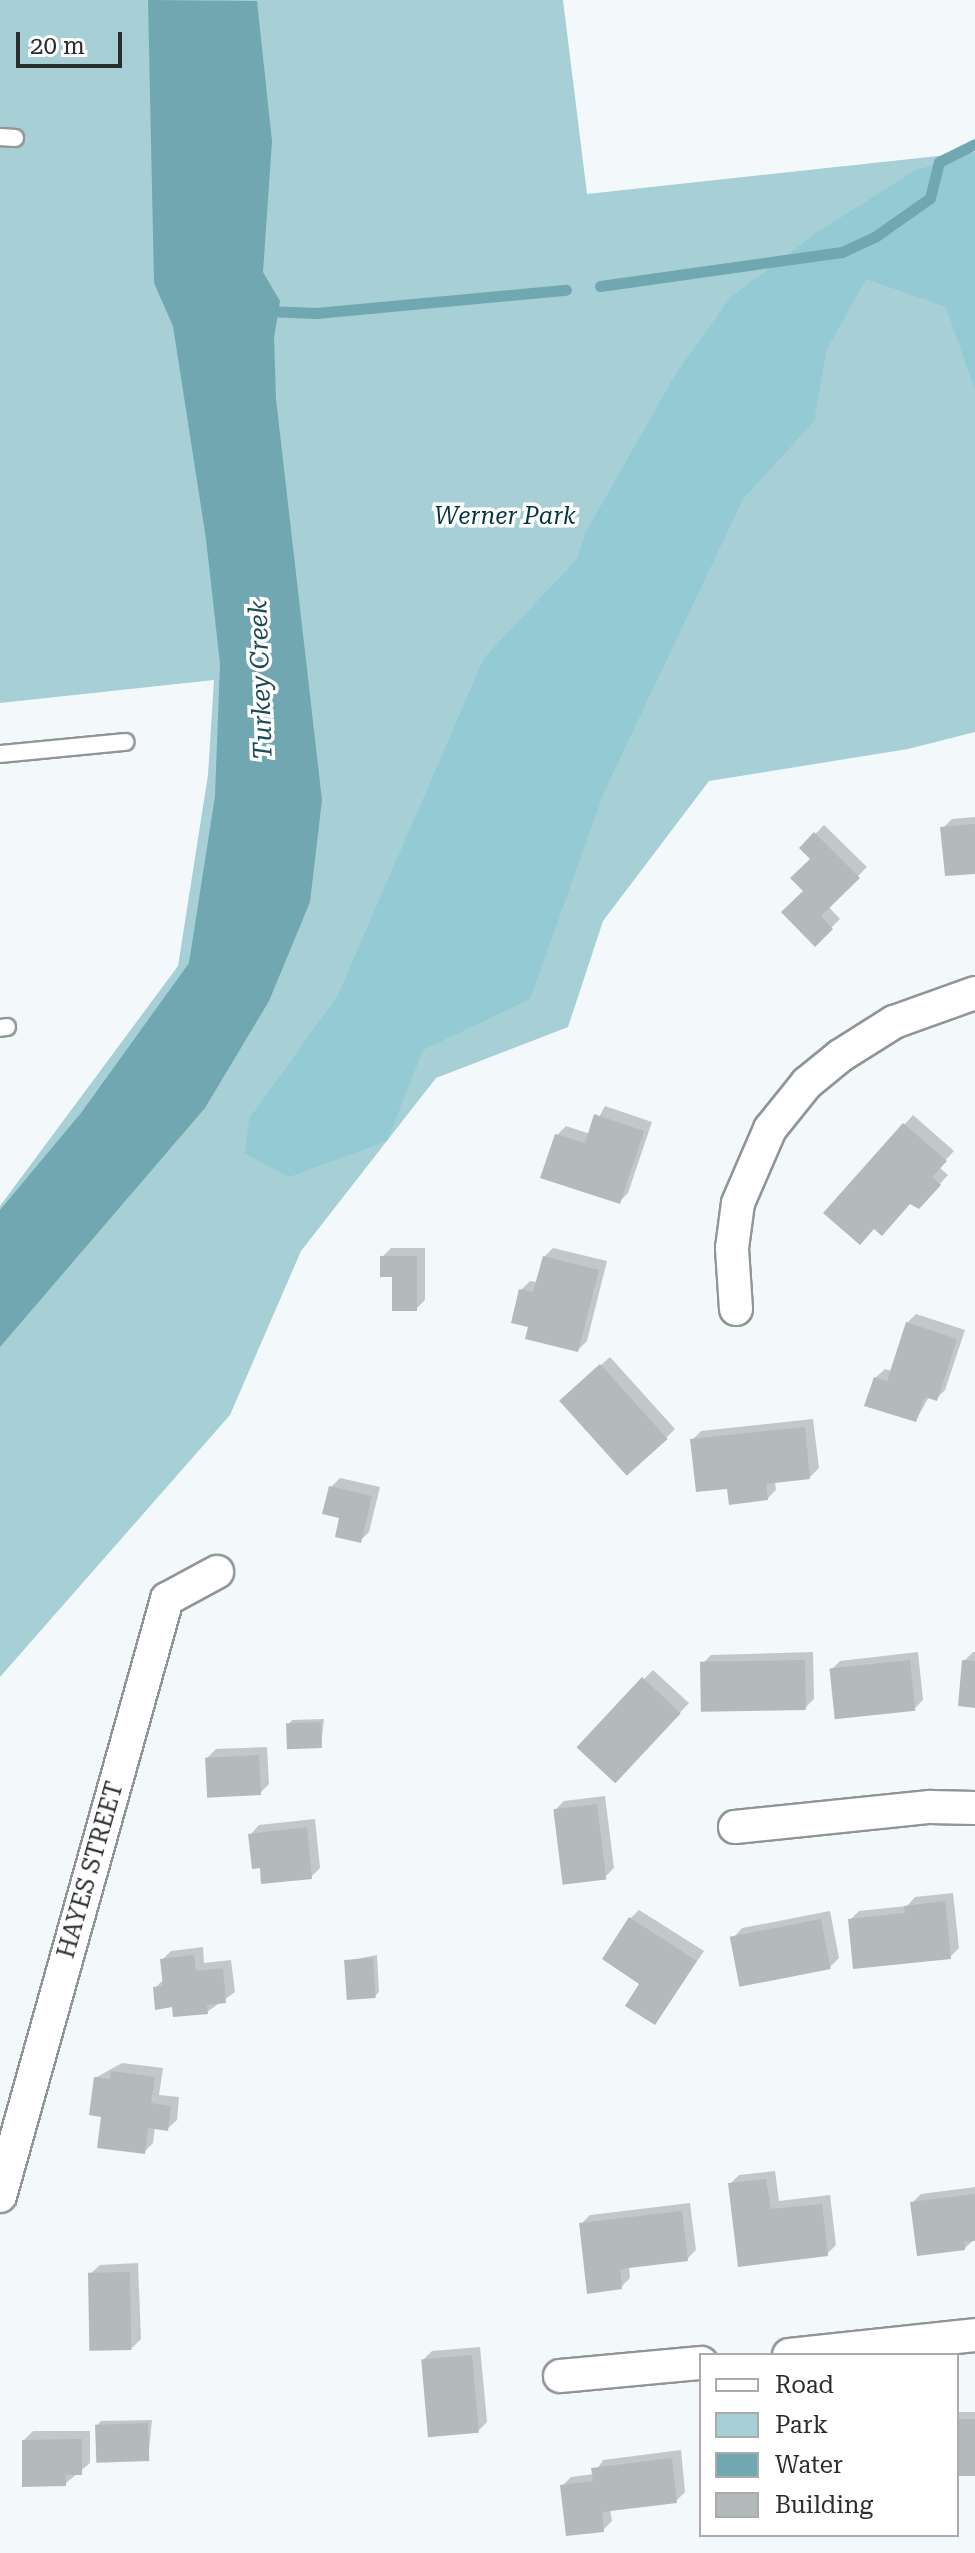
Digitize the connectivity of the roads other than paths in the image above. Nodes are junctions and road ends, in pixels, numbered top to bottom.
1 (125, 742) dead end
2 (0, 754) edge
3 (975, 993) edge
4 (736, 1309) dead end
5 (217, 1572) dead end
6 (975, 1808) edge
7 (735, 1827) dead end
8 (0, 2196) edge
9 (975, 2335) edge
10 (808, 2353) edge
11 (699, 2363) edge
12 (560, 2376) dead end

1 - 2 lane
3 - 4 street
5 - 8 street, HAYES STREET
6 - 7 street
9 - 10 street
11 - 12 street

